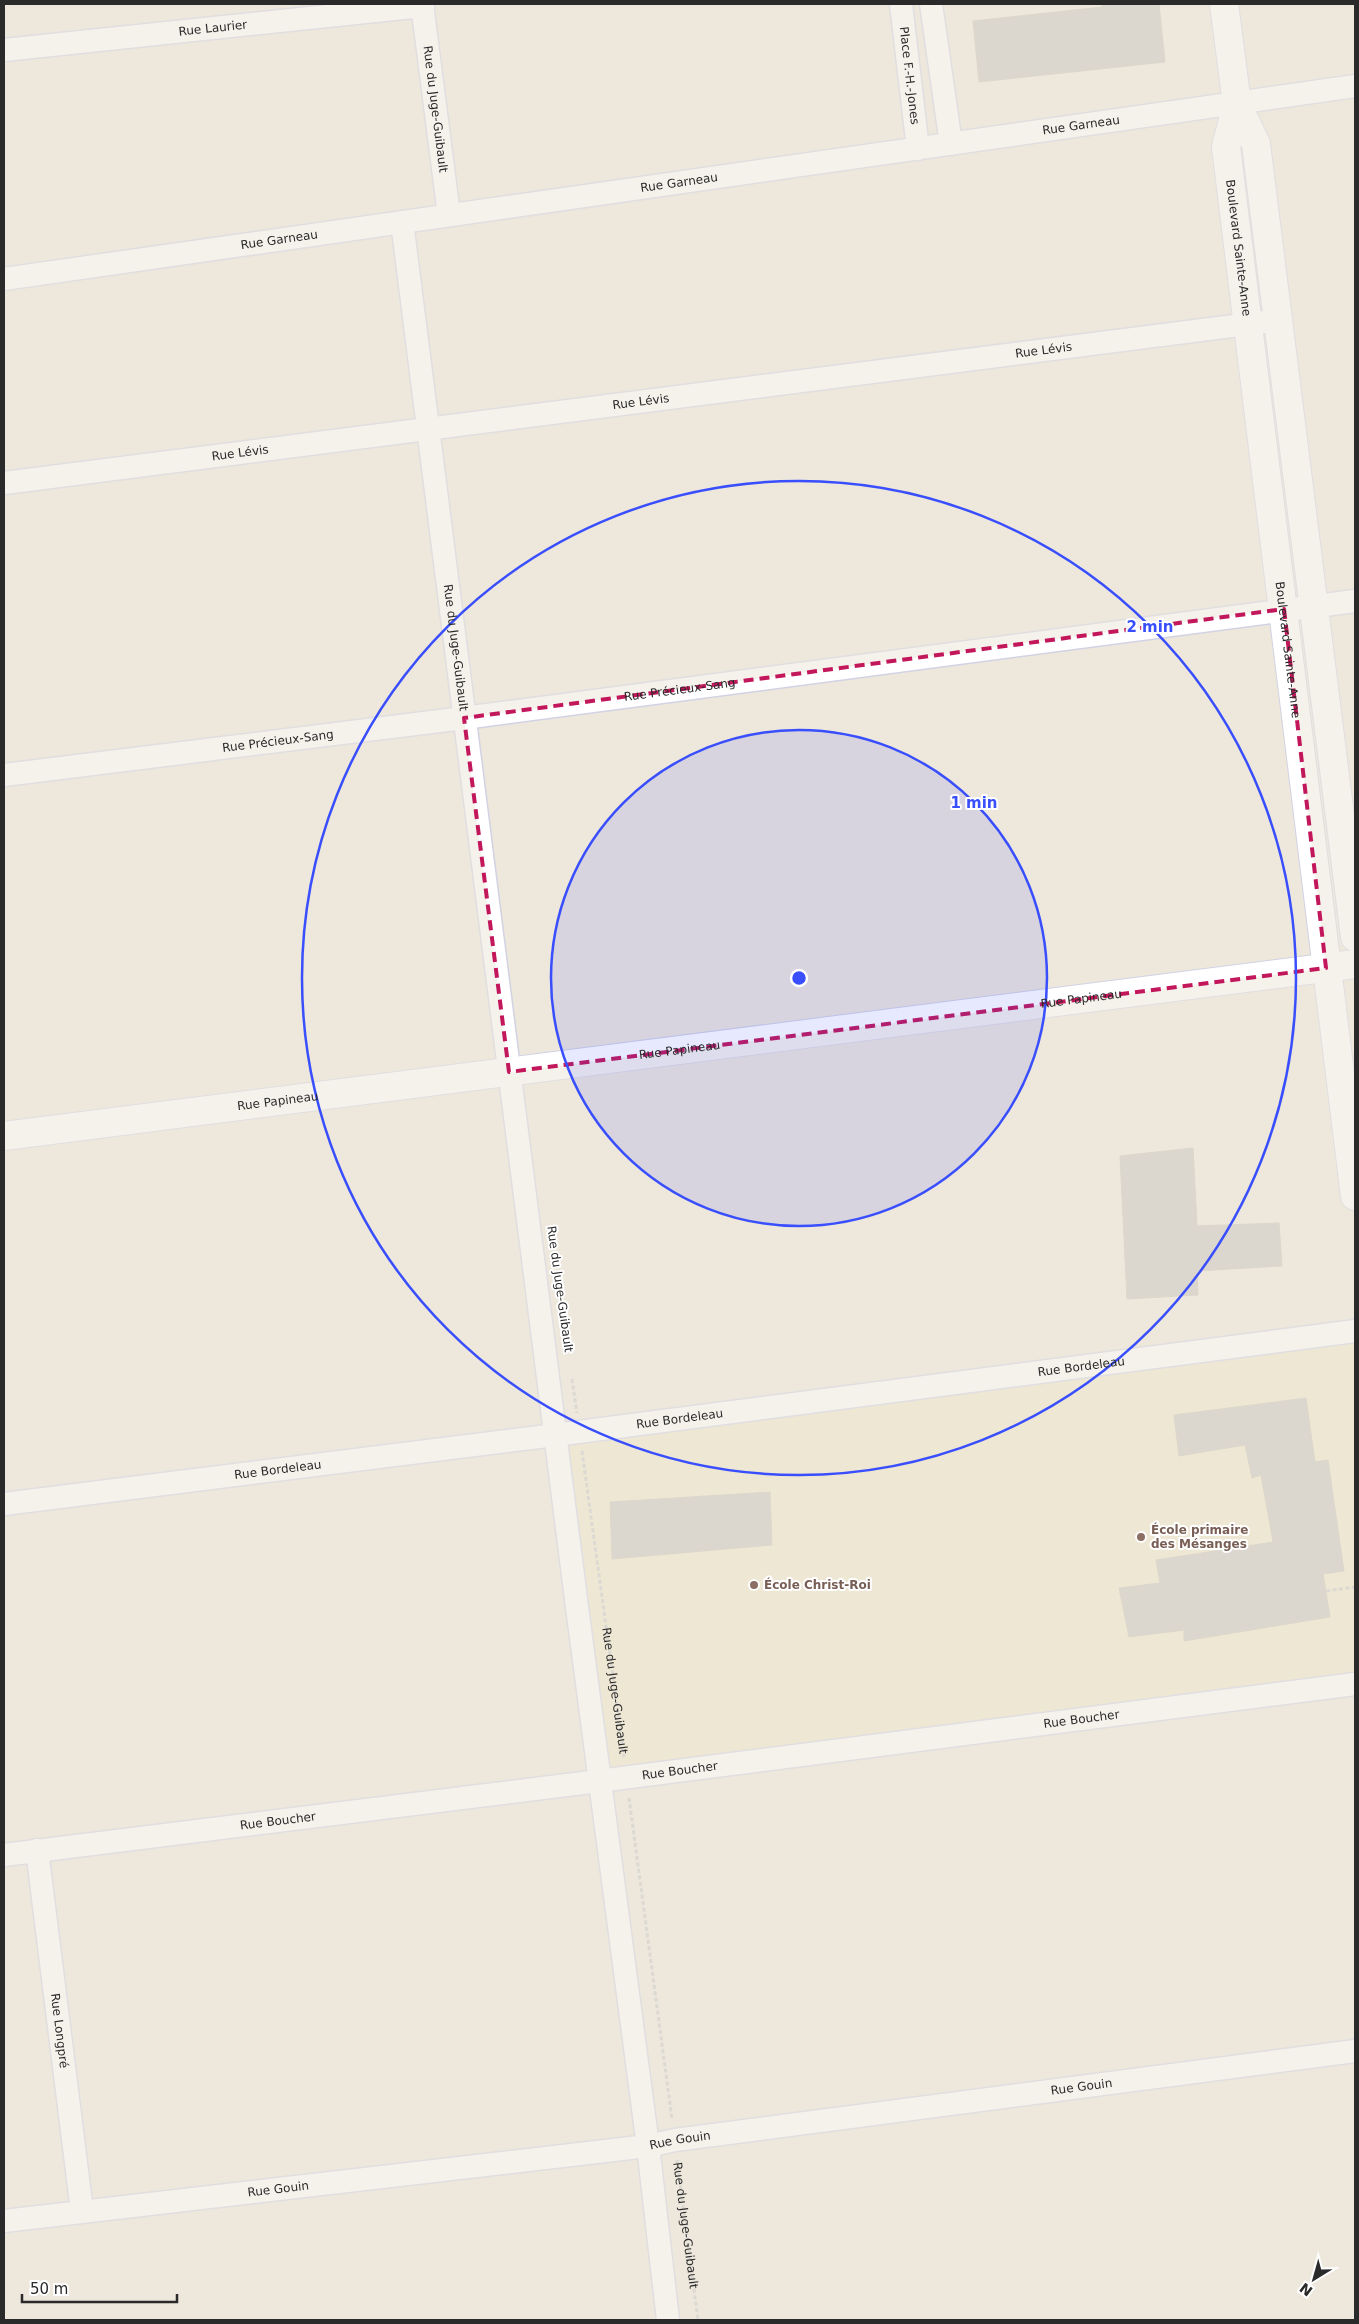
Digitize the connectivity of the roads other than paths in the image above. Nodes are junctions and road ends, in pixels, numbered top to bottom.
1 (901, 4) edge
2 (931, 4) edge
3 (422, 5) edge
4 (1224, 6) edge
5 (4, 50) edge
6 (1355, 86) edge
7 (1237, 104) junction
8 (951, 144) junction
9 (918, 149) junction
10 (450, 216) junction
11 (402, 222) junction
12 (4, 279) edge
13 (1280, 320) junction
14 (1246, 324) junction
15 (428, 428) junction
16 (4, 482) edge
17 (1355, 601) edge
18 (1315, 605) junction
19 (1284, 610) junction
20 (464, 718) junction
21 (4, 774) edge
22 (1355, 937) edge
23 (1355, 964) edge
24 (1326, 968) junction
25 (509, 1072) junction
26 (4, 1136) edge
27 (1355, 1196) edge
28 (1355, 1331) edge
29 (555, 1435) junction
30 (4, 1504) edge
31 (1355, 1684) edge
32 (599, 1781) junction
33 (37, 1850) junction
34 (4, 1854) edge
35 (1355, 2051) edge
36 (648, 2146) junction
37 (82, 2211) junction
38 (4, 2222) edge
39 (668, 2320) edge

1 - 9 street, Place F.-H.-Jones
2 - 8 street
3 - 5 street, Rue Laurier
3 - 10 street, Rue du Juge-Guibault
4 - 7 street, Boulevard Sainte-Anne
6 - 7 street, Rue Garneau
7 - 8 street, Rue Garneau
7 - 13 street, Boulevard Sainte-Anne
7 - 14 street, Boulevard Sainte-Anne
8 - 9 street, Rue Garneau
9 - 10 street, Rue Garneau
10 - 11 street, Rue Garneau
11 - 12 street, Rue Garneau
11 - 15 street, Rue du Juge-Guibault
13 - 14 street, Rue Lévis
13 - 18 street, Boulevard Sainte-Anne
14 - 15 street, Rue Lévis
14 - 19 street, Boulevard Sainte-Anne
15 - 16 street, Rue Lévis
15 - 20 street, Rue du Juge-Guibault
17 - 18 street, Rue Précieux-Sang
18 - 19 street, Rue Précieux-Sang
18 - 22 street, Boulevard Sainte-Anne
19 - 20 street, Rue Précieux-Sang
19 - 24 street, Boulevard Sainte-Anne
20 - 21 street, Rue Précieux-Sang
20 - 25 street, Rue du Juge-Guibault
23 - 24 street, Rue Papineau
24 - 25 street, Rue Papineau
24 - 27 street, Boulevard Sainte-Anne
25 - 26 street, Rue Papineau
25 - 29 street, Rue du Juge-Guibault
28 - 29 street, Rue Bordeleau
29 - 30 street, Rue Bordeleau
29 - 32 street, Rue du Juge-Guibault
31 - 32 street, Rue Boucher
32 - 33 street, Rue Boucher
32 - 36 street, Rue du Juge-Guibault
33 - 34 street, Rue Boucher
33 - 37 street, Rue Longpré
35 - 36 street, Rue Gouin
36 - 37 street, Rue Gouin
36 - 39 street, Rue du Juge-Guibault
37 - 38 street, Rue Gouin

